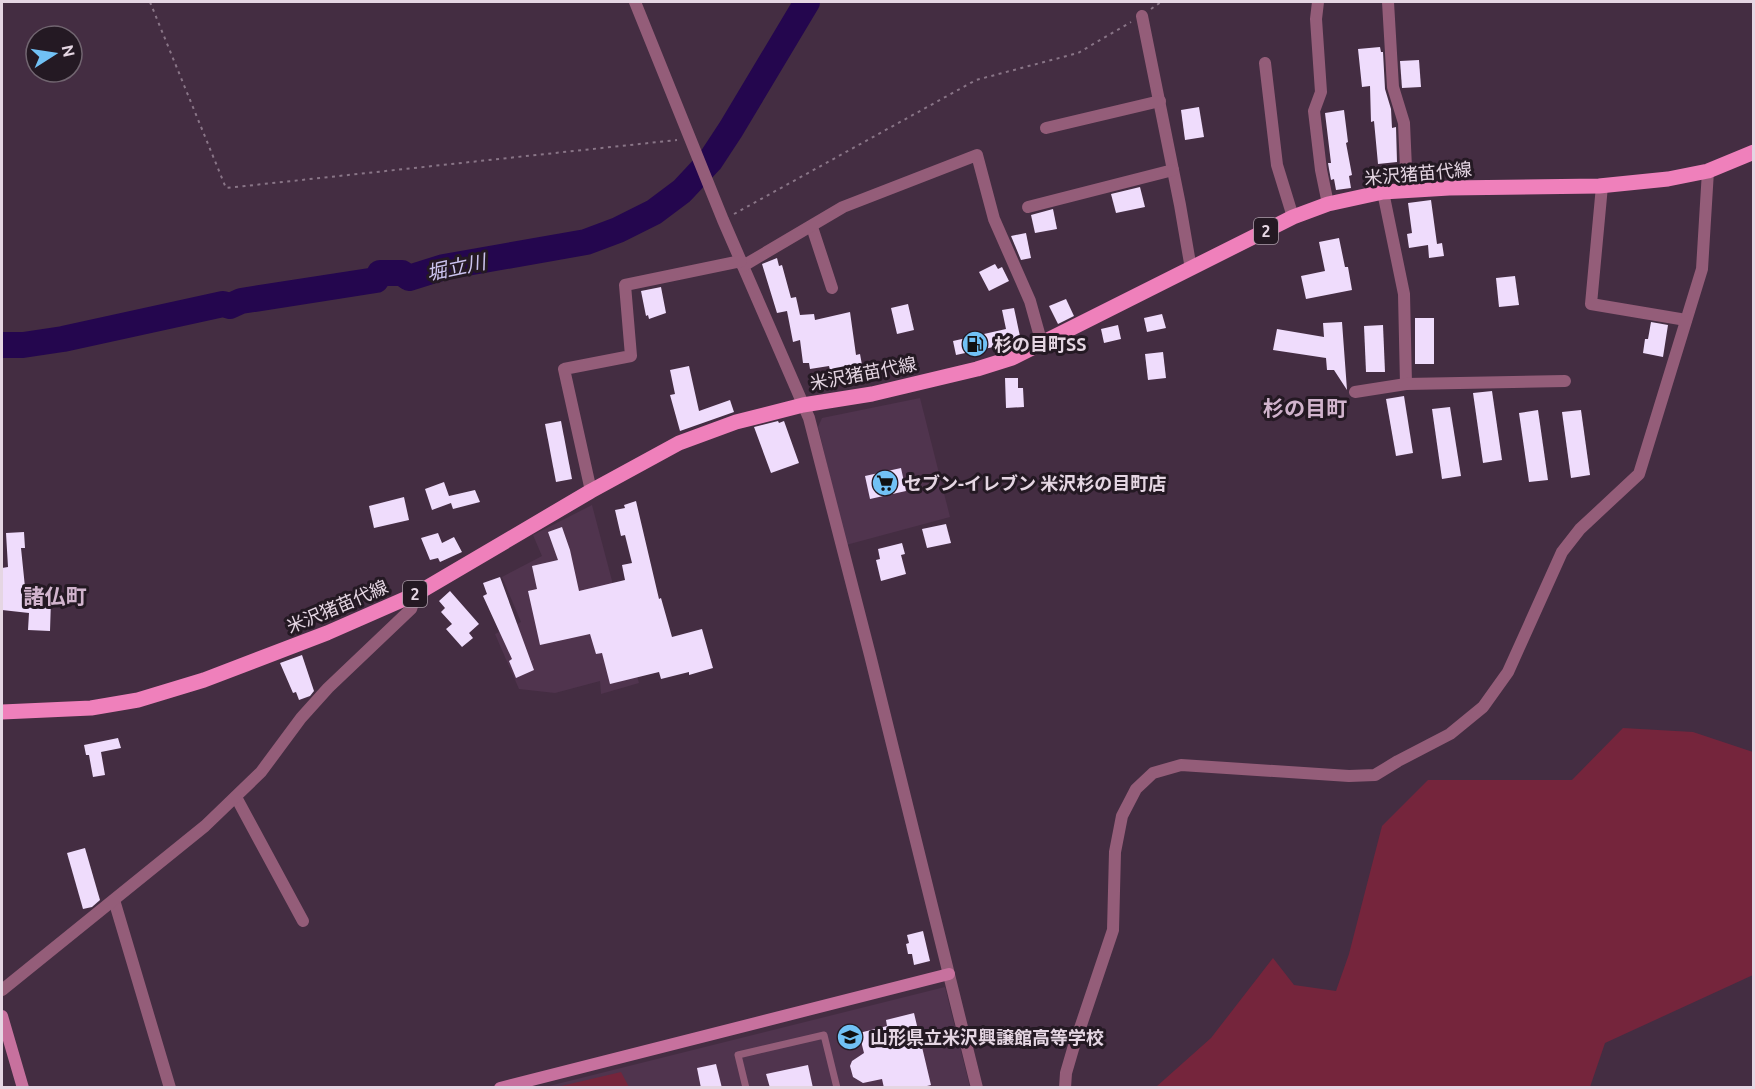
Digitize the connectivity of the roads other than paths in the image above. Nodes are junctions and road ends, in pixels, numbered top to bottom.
1 (635, 2) edge
2 (1318, 2) edge
3 (1388, 2) edge
4 (1142, 16) road end
5 (1265, 63) dead end
6 (1160, 101) junction
7 (1046, 128) dead end
8 (1754, 152) edge
9 (1173, 170) junction
10 (1708, 171) junction
11 (1602, 186) junction
12 (1407, 191) junction
13 (1383, 192) junction
14 (1329, 204) junction
15 (1028, 207) dead end
16 (1293, 217) junction
17 (812, 227) junction
18 (742, 263) junction
19 (1191, 269) junction
20 (832, 288) dead end
21 (1686, 320) junction
22 (1042, 344) junction
23 (1565, 381) dead end
24 (1406, 384) junction
25 (1355, 392) dead end
26 (803, 405) junction
27 (591, 491) junction
28 (416, 594) junction
29 (2, 712) edge
30 (236, 797) junction
31 (114, 900) junction
32 (303, 921) dead end
33 (949, 974) junction
34 (2, 990) edge
35 (2, 1016) edge
36 (23, 1088) edge
37 (170, 1088) edge
38 (500, 1088) edge
39 (746, 1088) edge
40 (837, 1088) edge
41 (977, 1088) edge
42 (1065, 1088) edge

1 - 18 street
2 - 14 street
3 - 12 street
4 - 6 street
5 - 16 street
6 - 7 street
6 - 9 street
8 - 10 main road, 米沢猪苗代線 / 2
9 - 15 street
9 - 19 street
10 - 11 main road, 米沢猪苗代線 / 2
10 - 21 street
11 - 12 main road, 米沢猪苗代線 / 2
11 - 21 street
12 - 13 main road, 米沢猪苗代線 / 2
13 - 14 main road, 米沢猪苗代線 / 2
13 - 24 street
14 - 16 main road, 米沢猪苗代線 / 2
16 - 19 main road, 米沢猪苗代線 / 2
17 - 18 street
17 - 20 street
17 - 22 street
18 - 26 street
18 - 27 street
19 - 22 main road, 米沢猪苗代線 / 2
21 - 42 street
22 - 26 main road, 米沢猪苗代線 / 2
23 - 24 street
24 - 25 street
26 - 27 main road, 米沢猪苗代線 / 2
26 - 33 street
27 - 28 main road, 米沢猪苗代線 / 2
28 - 29 main road, 米沢猪苗代線 / 2
28 - 30 street
30 - 31 street
30 - 32 street
31 - 34 street
31 - 37 street
33 - 38 street
33 - 41 street
35 - 36 street
39 - 40 lane

